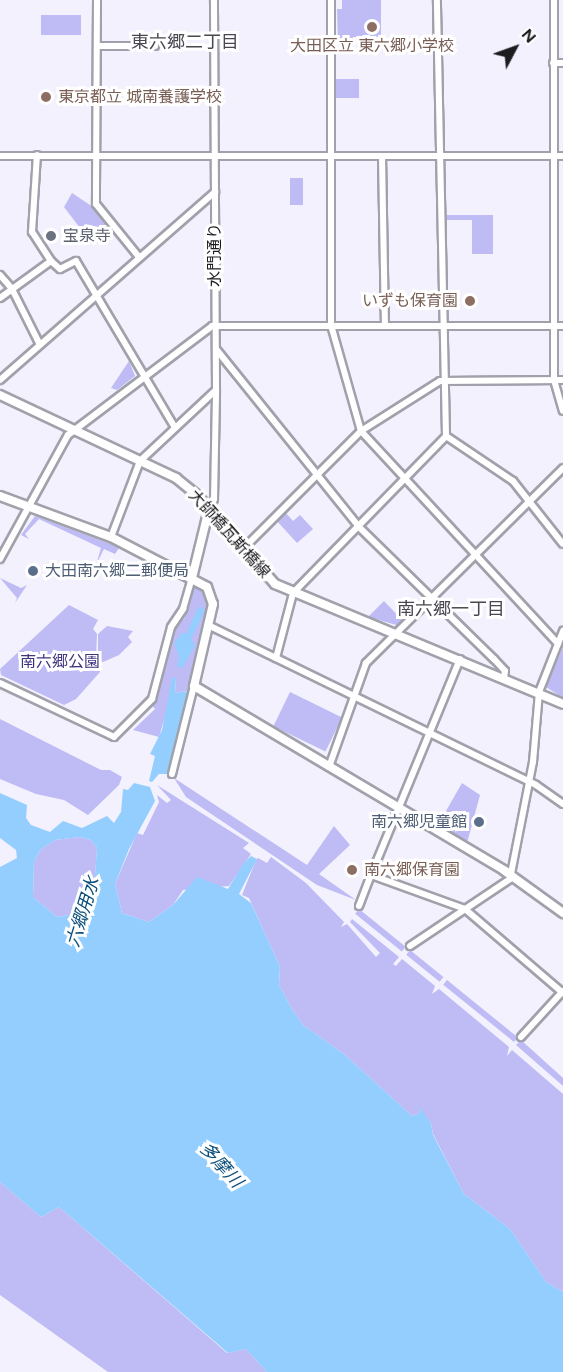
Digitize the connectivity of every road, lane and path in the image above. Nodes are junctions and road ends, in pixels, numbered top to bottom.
1 (97, 0) edge
2 (214, 0) edge
3 (331, 0) edge
4 (436, 0) edge
5 (554, 0) edge
6 (554, 19) junction
7 (563, 19) edge
8 (97, 46) junction
9 (155, 46) dead end
10 (554, 63) junction
11 (563, 63) edge
12 (37, 155) junction
13 (97, 155) junction
14 (0, 156) edge
15 (214, 156) junction
16 (331, 156) junction
17 (382, 156) junction
18 (440, 156) junction
19 (553, 156) junction
20 (563, 156) edge
21 (215, 192) junction
22 (139, 257) junction
23 (51, 261) junction
24 (0, 275) edge
25 (12, 289) junction
26 (97, 295) junction
27 (0, 298) edge
28 (215, 325) junction
29 (331, 325) junction
30 (385, 325) junction
31 (444, 325) junction
32 (553, 326) junction
33 (563, 326) edge
34 (39, 343) junction
35 (215, 348) junction
36 (144, 377) junction
37 (446, 380) junction
38 (554, 380) junction
39 (563, 380) edge
40 (0, 381) edge
41 (216, 390) junction
42 (0, 395) edge
43 (563, 411) edge
44 (175, 428) junction
45 (72, 431) junction
46 (361, 431) junction
47 (446, 436) junction
48 (140, 461) junction
49 (563, 468) edge
50 (318, 476) junction
51 (404, 480) junction
52 (0, 496) edge
53 (530, 501) junction
54 (30, 506) junction
55 (209, 509) junction
56 (358, 527) junction
57 (111, 537) junction
58 (563, 544) edge
59 (243, 549) junction
60 (476, 555) junction
61 (0, 559) edge
62 (192, 578) junction
63 (293, 593) junction
64 (433, 597) junction
65 (208, 625) junction
66 (563, 631) edge
67 (398, 633) junction
68 (558, 644) junction
69 (276, 658) junction
70 (460, 659) junction
71 (504, 677) junction
72 (0, 683) edge
73 (194, 686) junction
74 (539, 692) junction
75 (354, 697) junction
76 (563, 704) edge
77 (430, 734) junction
78 (329, 767) junction
79 (172, 774) dead end
80 (529, 782) junction
81 (563, 804) edge
82 (399, 807) junction
83 (371, 875) junction
84 (511, 875) junction
85 (359, 906) dead end
86 (465, 909) junction
87 (563, 913) edge
88 (410, 946) dead end
89 (563, 992) edge
90 (521, 1037) dead end

1 - 8 street
2 - 15 street, 水門通り
3 - 16 street
4 - 18 street
5 - 6 street
6 - 7 street
6 - 10 street
8 - 9 street
8 - 13 street
10 - 11 street
10 - 19 street
12 - 13 street
12 - 14 street
12 - 23 street
13 - 15 street
13 - 22 street
15 - 16 street
15 - 21 street, 水門通り
16 - 17 street
16 - 29 street
17 - 18 street
17 - 30 street
18 - 19 street
18 - 31 street
19 - 20 street
19 - 32 street
21 - 22 street
21 - 28 street, 水門通り
22 - 26 street
23 - 25 street
23 - 26 street
24 - 25 street
25 - 27 street
25 - 34 street
26 - 34 street
26 - 36 street
28 - 29 street
28 - 35 street, 水門通り
28 - 36 street
29 - 30 street
29 - 46 street
30 - 31 street
31 - 32 street
31 - 37 street
32 - 33 street
32 - 38 street
34 - 40 street
35 - 41 street, 水門通り
35 - 50 street
36 - 44 street
36 - 45 street
37 - 38 street
37 - 46 street
37 - 47 street
38 - 39 street
38 - 43 street
41 - 44 street
41 - 55 street, 水門通り
42 - 45 street, 大師橋瓦斯橋線
44 - 48 street
45 - 48 street, 大師橋瓦斯橋線
45 - 54 street
46 - 50 street
46 - 51 street
47 - 51 street
47 - 53 street
48 - 55 street, 大師橋瓦斯橋線
48 - 57 street
49 - 53 street
50 - 56 street
50 - 59 street
51 - 56 street
51 - 60 street
52 - 54 street
53 - 58 street
53 - 60 street
54 - 57 street
54 - 61 street
55 - 59 street, 大師橋瓦斯橋線
55 - 62 street
56 - 63 street
56 - 64 street
57 - 62 street
59 - 63 street, 大師橋瓦斯橋線
60 - 64 street
60 - 68 street
62 - 65 street
62 - 72 street
63 - 67 street, 大師橋瓦斯橋線
63 - 69 street
64 - 67 street
64 - 71 street
65 - 69 street
65 - 73 street
66 - 68 street
67 - 70 street, 大師橋瓦斯橋線
67 - 75 street
68 - 74 street
69 - 75 street
70 - 71 street, 大師橋瓦斯橋線
70 - 77 street
71 - 74 street, 大師橋瓦斯橋線
73 - 78 street
73 - 79 street
74 - 76 street, 大師橋瓦斯橋線
74 - 80 street
75 - 77 street
75 - 78 street
77 - 80 street
77 - 82 street
78 - 82 street
80 - 81 street
80 - 84 street
82 - 83 street
82 - 84 street
83 - 85 street
83 - 86 street
84 - 86 street
84 - 87 street
86 - 88 street
86 - 89 street
89 - 90 street

